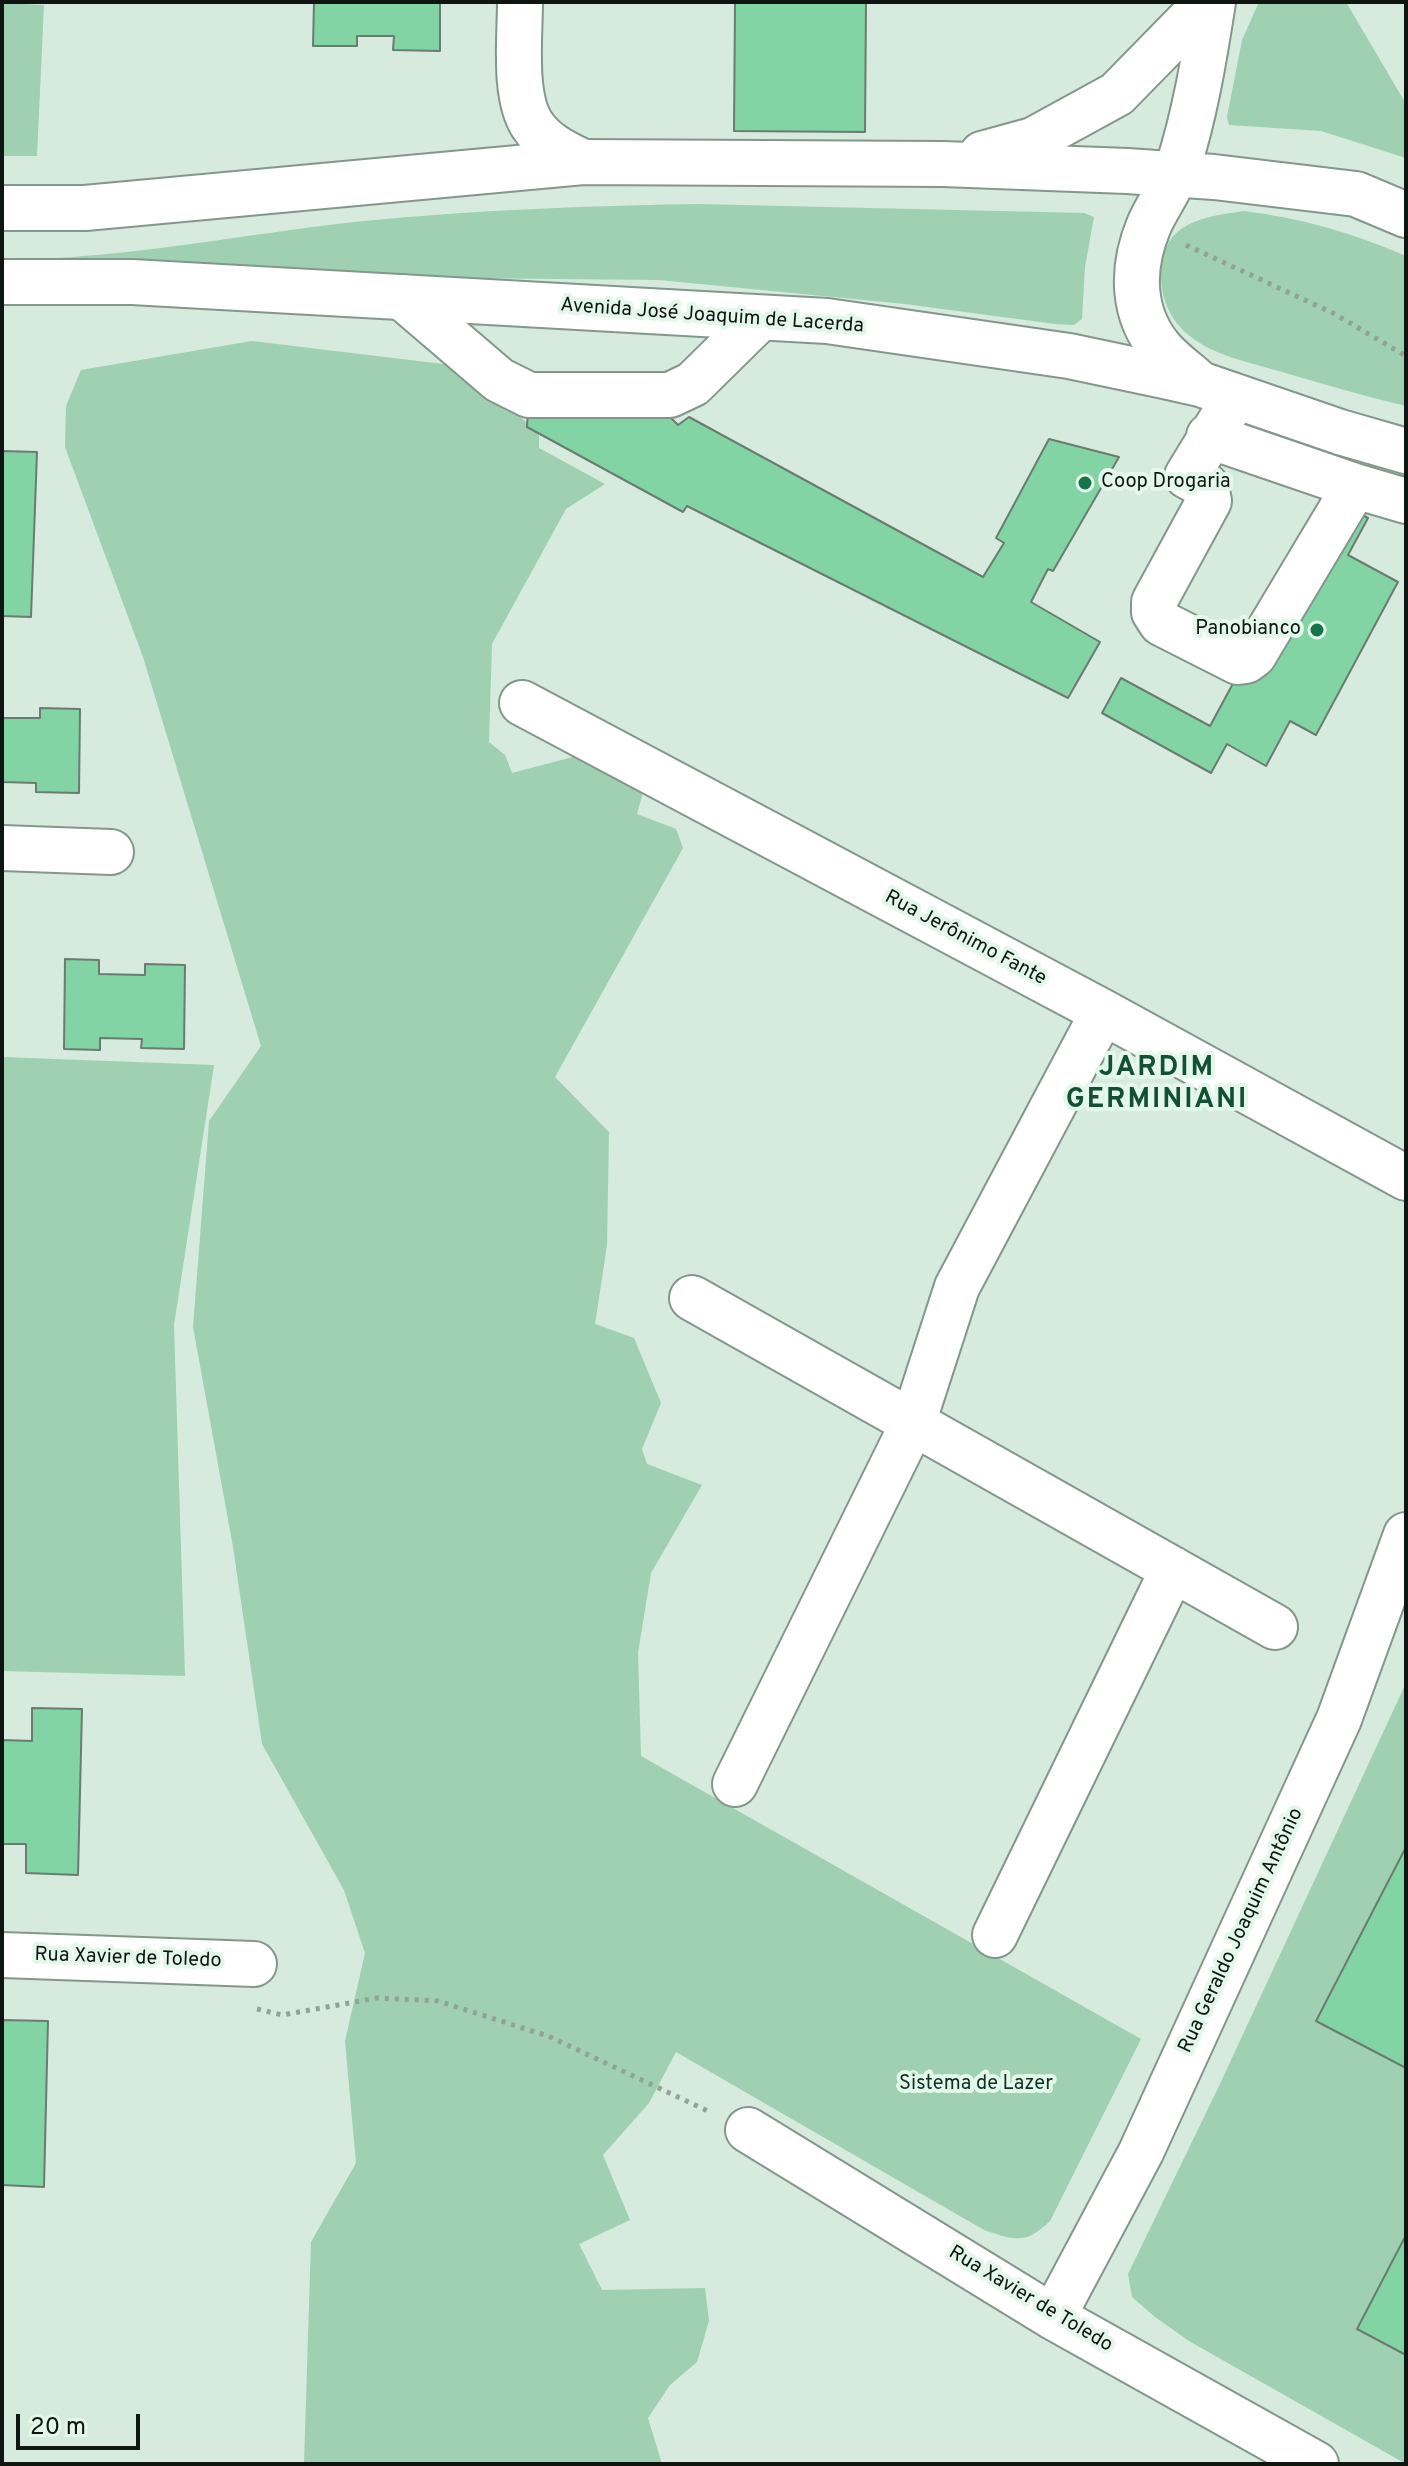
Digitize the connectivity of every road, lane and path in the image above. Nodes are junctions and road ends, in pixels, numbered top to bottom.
1 (520, 2) edge
2 (1210, 2) edge
3 (583, 162) junction
4 (943, 164) junction
5 (1175, 175) junction
6 (2, 208) edge
7 (1406, 215) edge
8 (1150, 223) junction
9 (2, 282) edge
10 (402, 297) junction
11 (760, 318) junction
12 (1406, 356) edge
13 (1217, 390) junction
14 (1406, 429) edge
15 (1340, 432) junction
16 (1209, 436) junction
17 (1406, 451) edge
18 (1355, 486) junction
19 (1406, 501) edge
20 (522, 703) dead end
21 (2, 848) edge
22 (111, 852) dead end
23 (1103, 1012) junction
24 (1406, 1178) edge
25 (692, 1298) dead end
26 (913, 1423) junction
27 (1406, 1535) edge
28 (1173, 1569) junction
29 (1275, 1627) dead end
30 (735, 1784) dead end
31 (995, 1935) dead end
32 (2, 1955) edge
33 (254, 1964) dead end
34 (254, 2008) dead end
35 (748, 2130) joint
36 (1053, 2317) junction
37 (1316, 2464) edge

1 - 3 street
2 - 4 street
2 - 5 street
3 - 4 street
3 - 6 street
4 - 5 street
5 - 7 street
5 - 8 street
8 - 12 path
8 - 13 street
9 - 10 street, Avenida José Joaquim de Lacerda
10 - 11 street, Avenida José Joaquim de Lacerda
10 - 11 street
11 - 13 street, Avenida José Joaquim de Lacerda
13 - 15 street, Avenida José Joaquim de Lacerda
13 - 16 street
14 - 15 street
15 - 17 street, Avenida José Joaquim de Lacerda
16 - 18 street
16 - 18 street
18 - 19 street
20 - 23 street, Rua Jerônimo Fante
21 - 22 street
23 - 24 street, Rua Jerônimo Fante
23 - 26 street
25 - 26 street
26 - 28 street
26 - 30 street
27 - 36 street, Rua Geraldo Joaquim Antônio
28 - 29 street
28 - 31 street
32 - 33 street, Rua Xavier de Toledo
34 - 35 path
35 - 36 street, Rua Xavier de Toledo
36 - 37 street, Rua Xavier de Toledo

